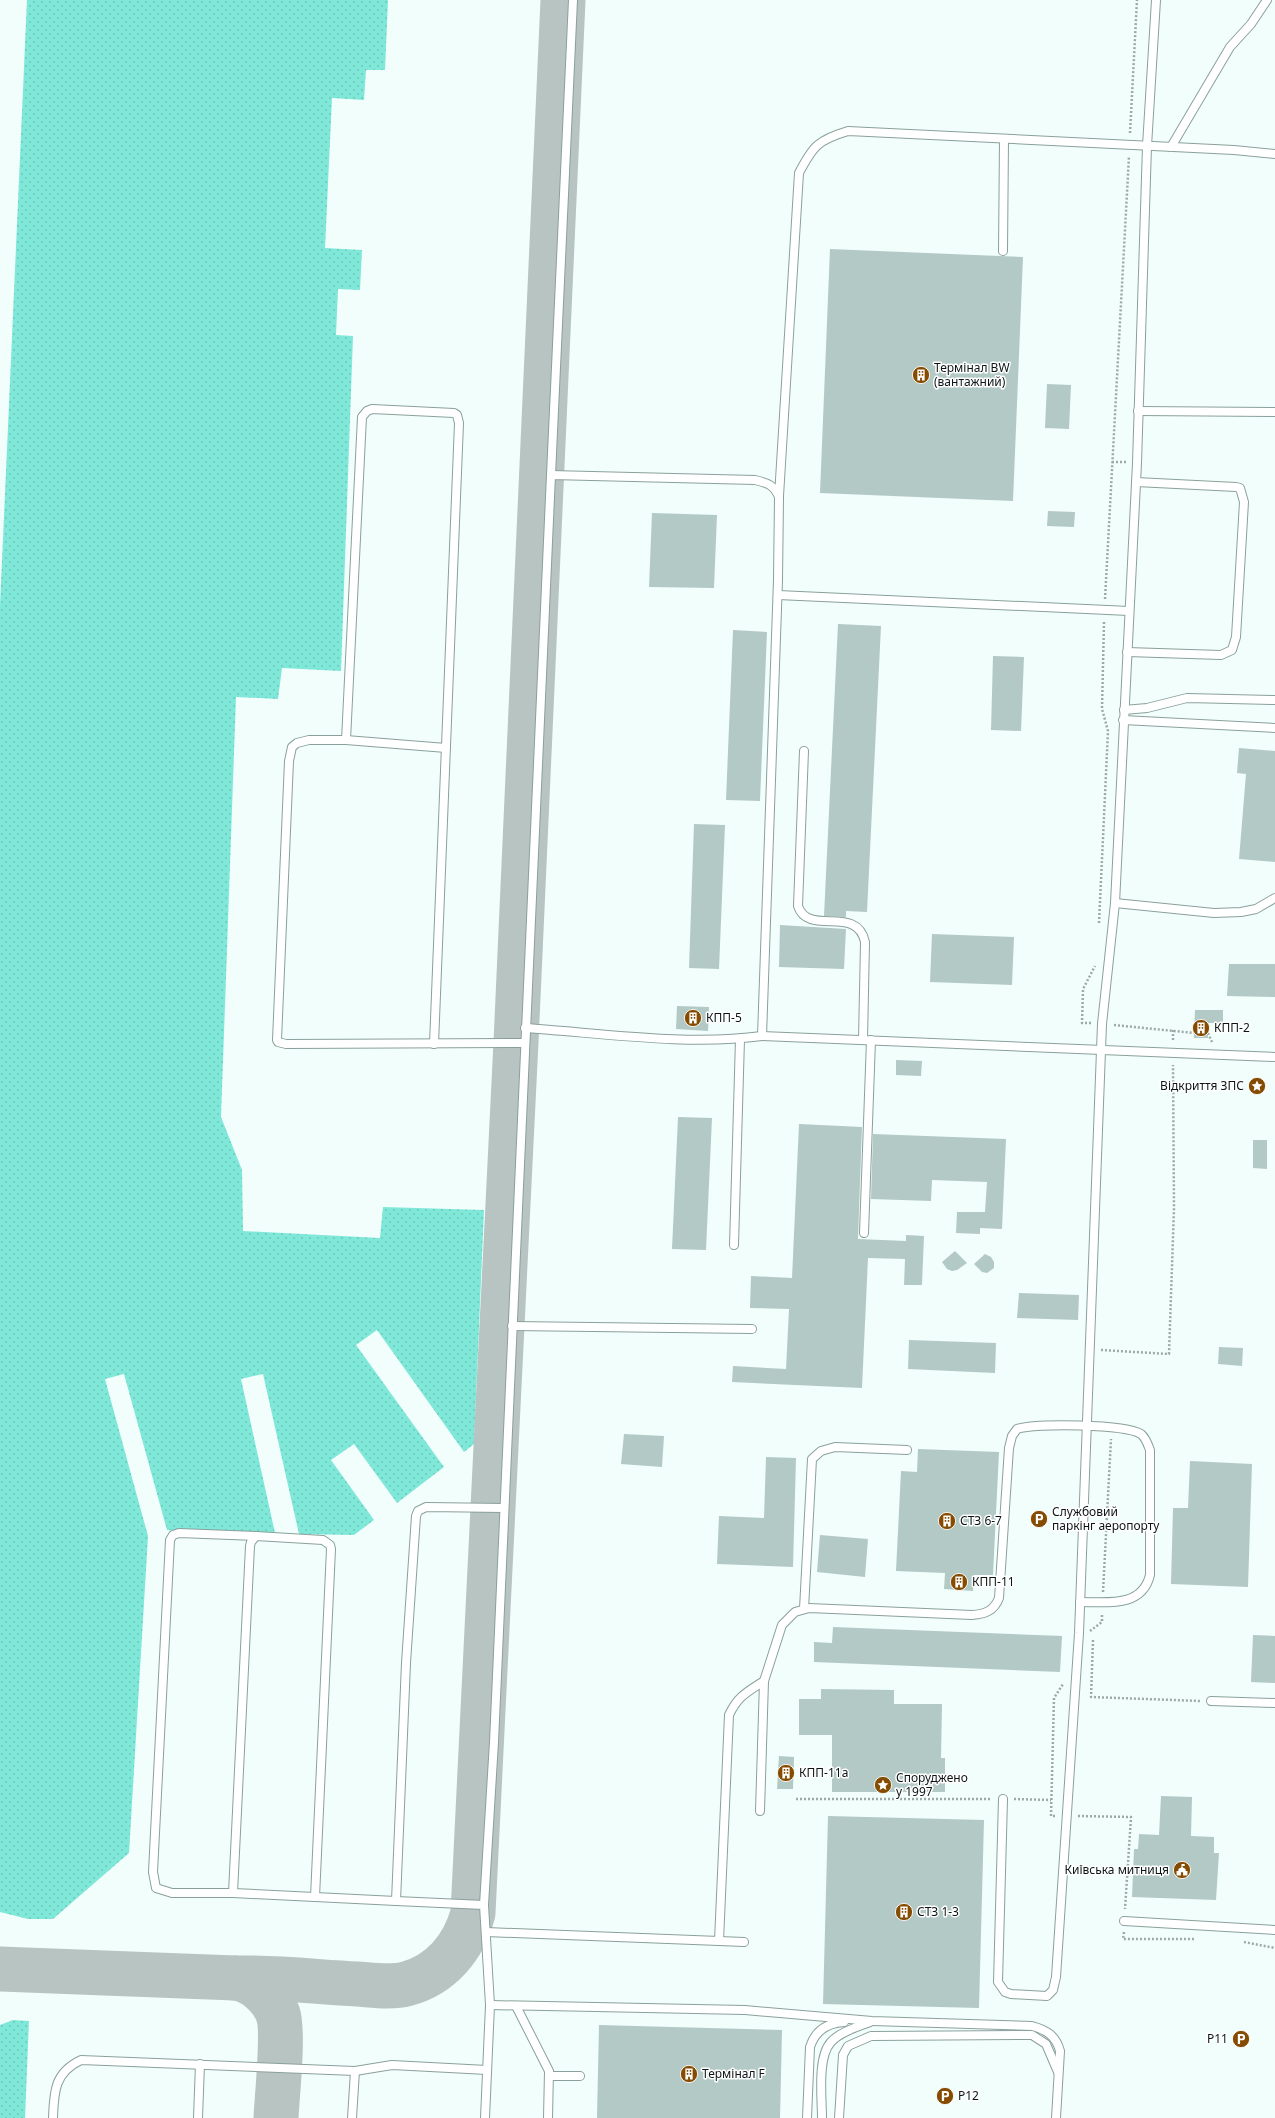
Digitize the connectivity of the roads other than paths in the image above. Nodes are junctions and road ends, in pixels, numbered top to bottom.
1 (573, 0) edge
2 (1156, 0) edge
3 (1267, 0) edge
4 (1004, 139) junction
5 (1148, 146) junction
6 (1171, 147) junction
7 (1275, 154) edge
8 (1003, 251) dead end
9 (1138, 411) junction
10 (1275, 412) edge
11 (551, 475) junction
12 (1136, 482) junction
13 (779, 497) junction
14 (778, 595) junction
15 (1129, 611) junction
16 (1127, 652) junction
17 (1275, 700) edge
18 (1124, 710) junction
19 (1123, 720) junction
20 (1275, 728) edge
21 (346, 740) junction
22 (446, 748) junction
23 (804, 751) dead end
24 (1275, 898) edge
25 (1115, 903) junction
26 (525, 1028) junction
27 (762, 1036) junction
28 (740, 1039) junction
29 (863, 1040) junction
30 (872, 1040) junction
31 (525, 1043) junction
32 (434, 1044) junction
33 (1101, 1049) junction
34 (1275, 1057) edge
35 (864, 1233) dead end
36 (734, 1245) dead end
37 (512, 1326) junction
38 (752, 1329) dead end
39 (1086, 1427) junction
40 (907, 1450) dead end
41 (504, 1508) junction
42 (256, 1536) junction
43 (1080, 1602) junction
44 (804, 1610) junction
45 (764, 1681) junction
46 (1211, 1701) road end
47 (1275, 1703) edge
48 (1003, 1800) road end
49 (760, 1811) dead end
50 (233, 1894) junction
51 (315, 1897) junction
52 (396, 1901) junction
53 (484, 1905) junction
54 (1124, 1921) road end
55 (1275, 1930) edge
56 (486, 1932) junction
57 (719, 1941) junction
58 (744, 1942) dead end
59 (490, 2005) junction
60 (516, 2006) junction
61 (872, 2021) junction
62 (200, 2064) junction
63 (487, 2070) junction
64 (354, 2071) junction
65 (1058, 2072) junction
66 (550, 2076) junction
67 (580, 2076) dead end
68 (53, 2118) edge
69 (198, 2118) edge
70 (352, 2118) edge
71 (485, 2118) edge
72 (548, 2118) edge
73 (807, 2118) edge
74 (822, 2118) edge
75 (839, 2118) edge
76 (1056, 2118) edge

1 - 11 lane
2 - 5 lane
3 - 6 lane
4 - 5 lane
4 - 8 lane
4 - 13 lane
5 - 6 lane
5 - 9 lane
6 - 7 lane
9 - 10 lane
9 - 12 lane
11 - 13 lane
11 - 26 lane
12 - 15 lane
12 - 16 lane
13 - 14 lane
14 - 15 lane
14 - 27 lane
15 - 16 lane
16 - 18 lane
17 - 18 lane
18 - 19 lane
19 - 20 lane
19 - 25 lane
21 - 22 lane
21 - 22 lane
21 - 32 lane
22 - 32 lane
23 - 29 lane
24 - 25 lane
25 - 33 lane
26 - 28 lane
26 - 31 lane
27 - 28 lane
27 - 29 lane
28 - 36 lane
29 - 30 lane
30 - 33 lane
30 - 35 lane
31 - 32 lane
31 - 37 lane
33 - 34 lane
33 - 39 lane
37 - 38 lane
37 - 41 lane
39 - 43 lane
39 - 43 lane
39 - 44 lane
40 - 44 lane
41 - 52 lane
41 - 53 lane
42 - 50 lane
42 - 50 lane
42 - 51 lane
43 - 48 lane
44 - 45 lane
45 - 49 lane
45 - 57 lane
46 - 47 lane
50 - 51 lane
51 - 52 lane
52 - 53 lane
53 - 56 lane
54 - 55 lane
56 - 57 lane
56 - 59 lane
57 - 58 lane
59 - 60 lane
59 - 63 lane
60 - 61 lane
60 - 66 lane
61 - 65 lane
61 - 73 lane
61 - 74 lane
62 - 64 lane
62 - 68 lane
62 - 69 lane
63 - 64 lane
63 - 71 lane
64 - 70 lane
65 - 75 lane
65 - 76 lane
66 - 67 lane
66 - 72 lane

